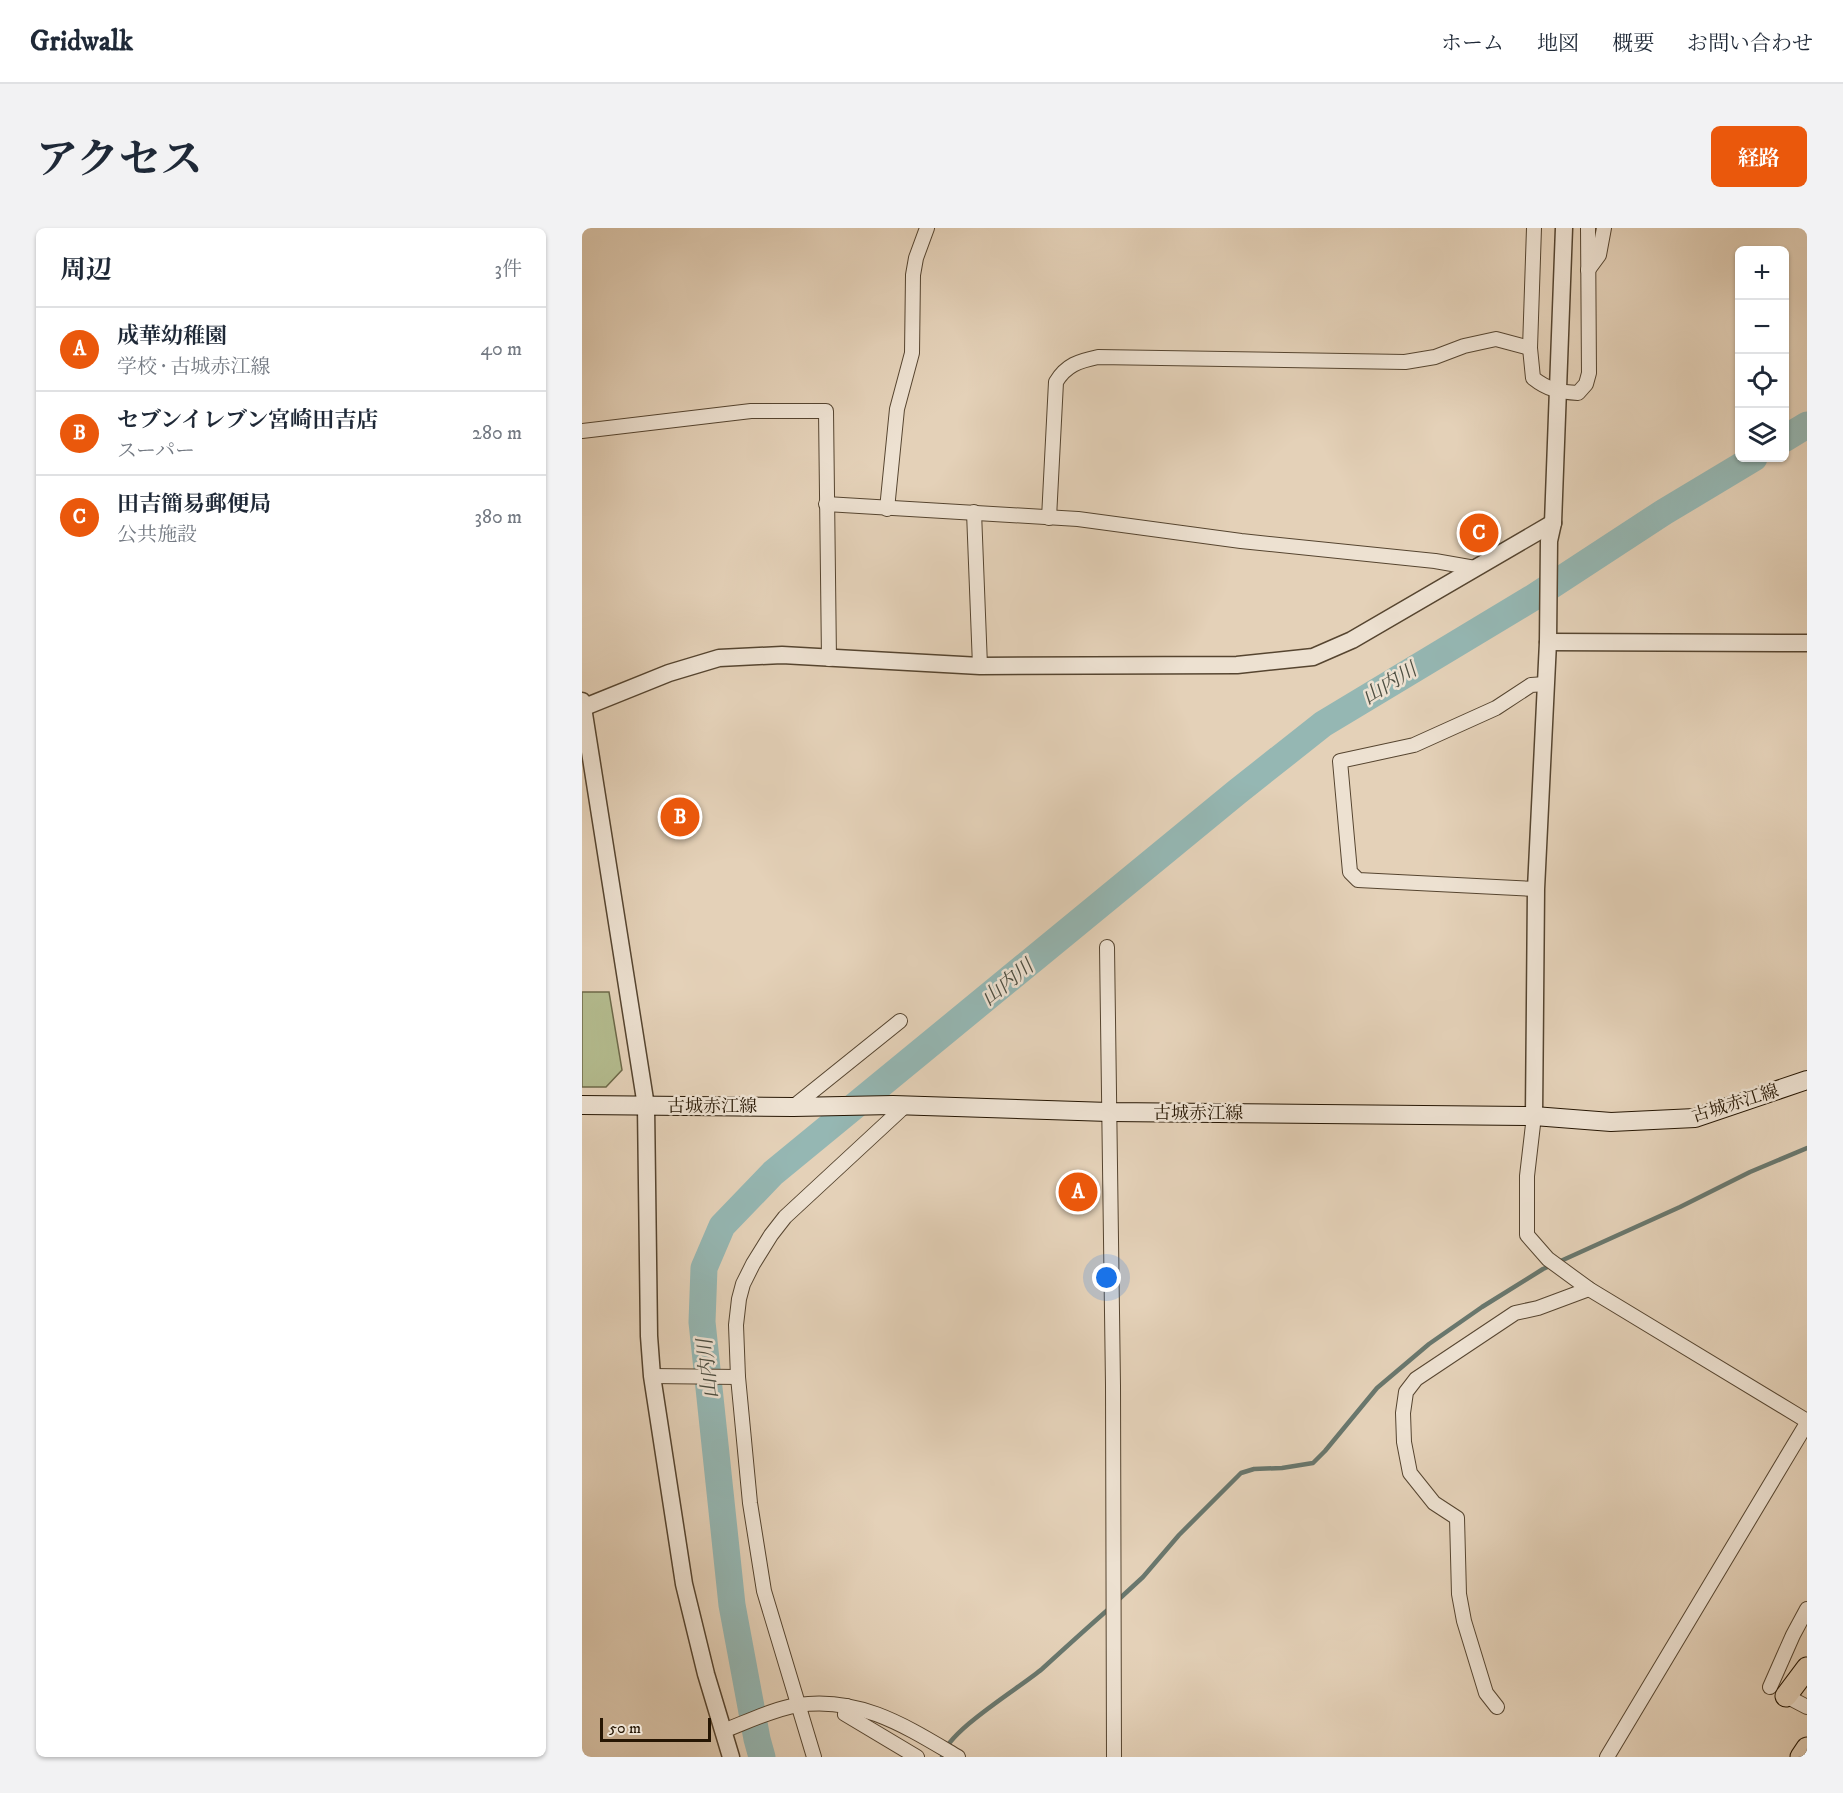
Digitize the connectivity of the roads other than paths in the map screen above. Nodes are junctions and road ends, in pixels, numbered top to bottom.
1 (927, 228) edge
2 (1534, 228) edge
3 (1564, 228) edge
4 (1588, 228) edge
5 (1604, 228) edge
6 (1588, 270) junction
7 (1530, 348) junction
8 (1558, 392) junction
9 (582, 431) edge
10 (826, 504) junction
11 (888, 509) junction
12 (974, 512) junction
13 (1049, 518) junction
14 (1553, 523) junction
15 (1475, 568) junction
16 (1548, 642) junction
17 (1807, 643) edge
18 (829, 659) junction
19 (980, 666) junction
20 (1545, 684) junction
21 (582, 705) edge
22 (1536, 889) junction
23 (1107, 947) dead end
24 (900, 1021) dead end
25 (1806, 1084) edge
26 (900, 1105) junction
27 (582, 1106) edge
28 (646, 1106) junction
29 (800, 1107) junction
30 (1108, 1112) junction
31 (1534, 1116) junction
32 (1589, 1289) junction
33 (652, 1376) junction
34 (738, 1377) junction
35 (1807, 1422) edge
36 (1807, 1610) edge
37 (1807, 1668) edge
38 (1778, 1692) junction
39 (793, 1706) junction
40 (847, 1706) junction
41 (1497, 1707) dead end
42 (1807, 1707) edge
43 (730, 1728) junction
44 (1807, 1748) edge
45 (731, 1757) edge
46 (814, 1757) edge
47 (916, 1757) edge
48 (958, 1757) edge
49 (1114, 1757) edge
50 (1607, 1757) edge
51 (1801, 1757) edge

1 - 11 street
2 - 7 street
3 - 8 street
4 - 6 street
5 - 6 street
6 - 8 street
7 - 8 street
7 - 13 street
8 - 14 street
9 - 10 street
10 - 11 street
10 - 18 street
11 - 12 street
12 - 13 street
12 - 19 street
13 - 15 street
14 - 15 street
14 - 16 street
15 - 19 street
16 - 17 street
16 - 20 street
18 - 19 street
18 - 21 street
20 - 22 street
20 - 22 street
21 - 28 street
22 - 31 street
23 - 30 street
24 - 29 street
25 - 31 main road, 古城赤江線
26 - 29 main road, 古城赤江線
26 - 30 main road, 古城赤江線
26 - 34 street
27 - 28 main road, 古城赤江線
28 - 29 main road, 古城赤江線
28 - 33 street
30 - 31 main road, 古城赤江線
30 - 49 street
31 - 32 street
32 - 35 street
32 - 41 street
33 - 34 street
33 - 43 street
34 - 39 street
35 - 50 street
36 - 38 street
37 - 38 main road
38 - 42 street
39 - 40 street
39 - 43 street
39 - 46 street
40 - 47 street
40 - 48 street
43 - 45 street
44 - 51 main road

